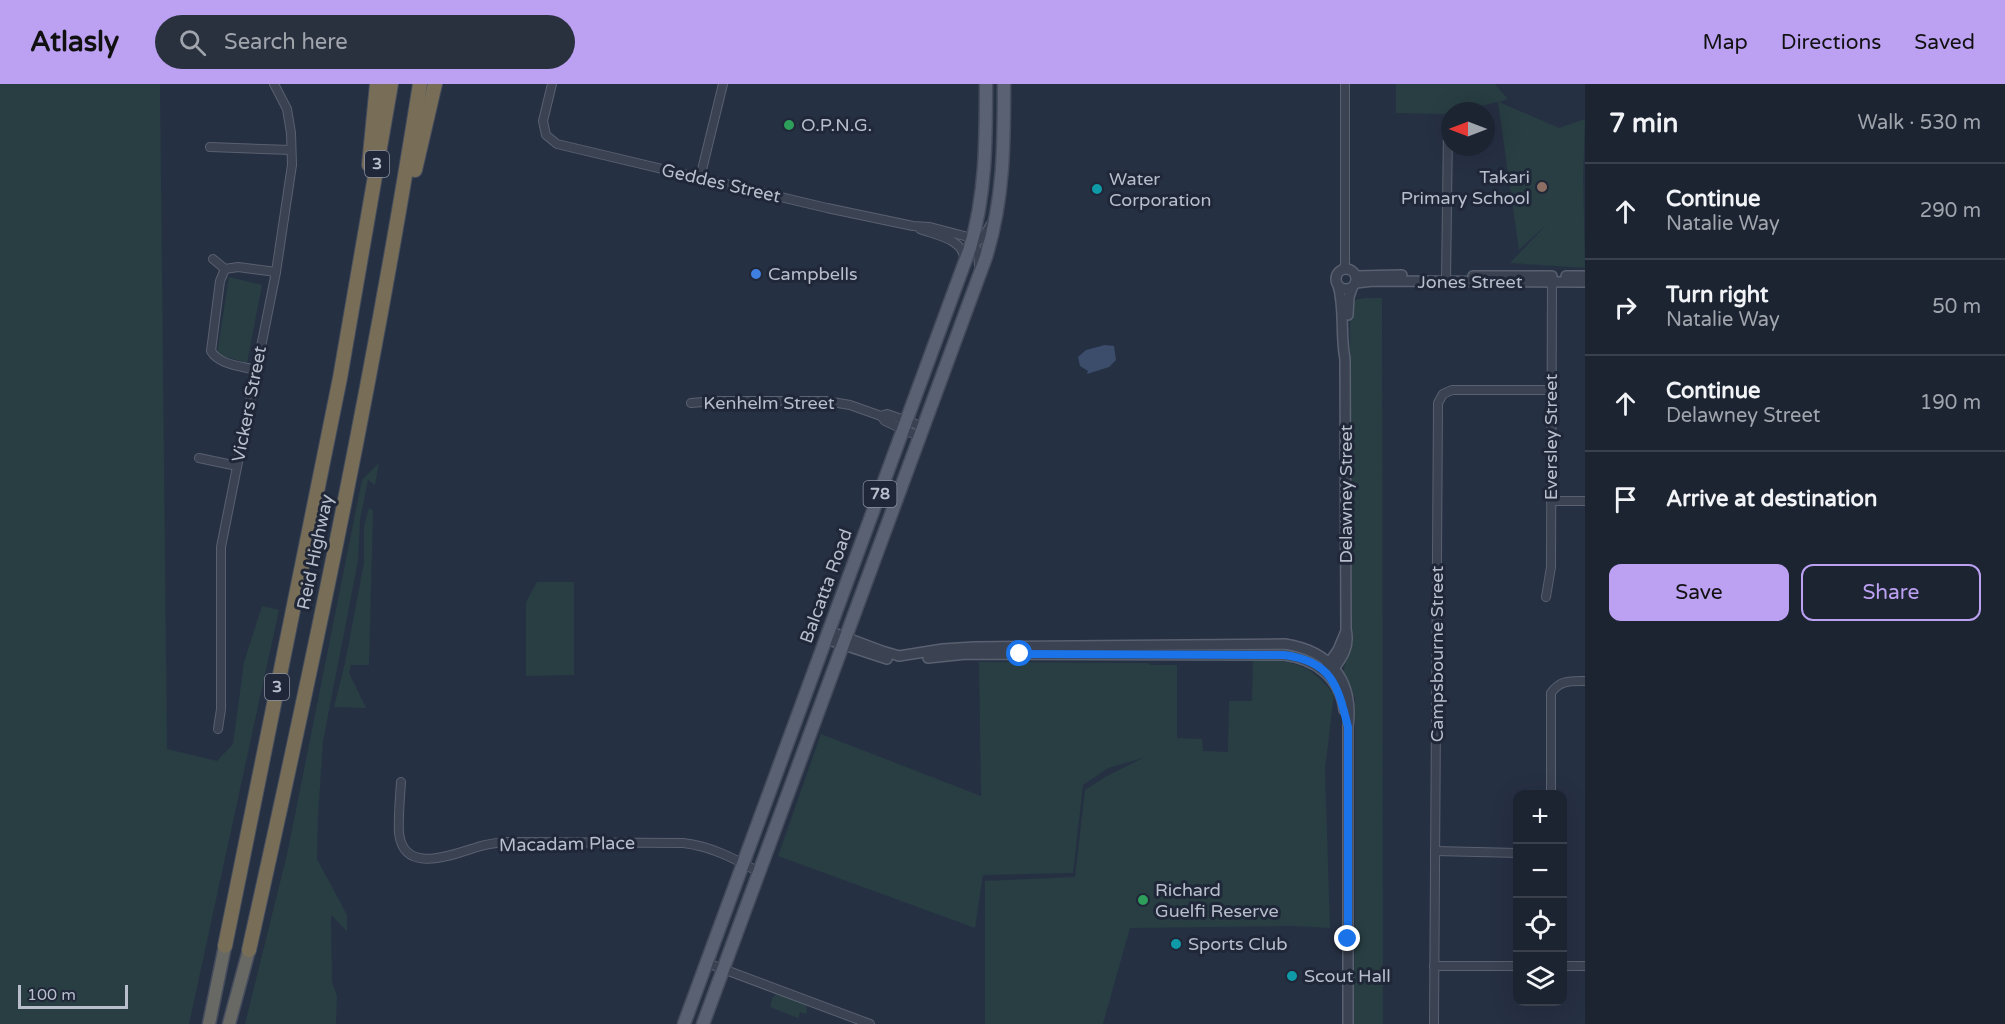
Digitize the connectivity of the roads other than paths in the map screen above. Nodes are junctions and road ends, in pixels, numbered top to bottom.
1 (274, 84) edge
2 (376, 84) edge
3 (391, 84) edge
4 (420, 84) edge
5 (435, 84) edge
6 (552, 84) edge
7 (723, 84) edge
8 (986, 84) edge
9 (1004, 84) edge
10 (1346, 84) edge
11 (210, 147) dead end
12 (291, 150) junction
13 (1448, 156) edge
14 (700, 178) junction
15 (997, 211) junction
16 (970, 239) junction
17 (395, 242) junction
18 (364, 245) junction
19 (213, 259) dead end
20 (225, 269) junction
21 (1345, 269) junction
22 (276, 272) junction
23 (1585, 276) edge
24 (1446, 279) junction
25 (1552, 279) junction
26 (977, 281) junction
27 (1355, 282) junction
28 (1585, 282) edge
29 (1338, 285) junction
30 (1345, 359) junction
31 (256, 370) junction
32 (1552, 390) junction
33 (691, 403) dead end
34 (905, 426) junction
35 (922, 432) junction
36 (199, 458) dead end
37 (237, 466) junction
38 (1551, 501) junction
39 (1585, 501) edge
40 (1546, 597) dead end
41 (827, 635) junction
42 (844, 641) junction
43 (1329, 669) junction
44 (1585, 681) edge
45 (218, 729) dead end
46 (401, 783) dead end
47 (1551, 790) edge
48 (1435, 851) junction
49 (1513, 853) edge
50 (744, 863) junction
51 (759, 872) junction
52 (225, 946) joint
53 (249, 950) joint
54 (707, 963) junction
55 (1434, 966) junction
56 (1513, 966) edge
57 (1567, 966) edge
58 (1585, 966) edge
59 (724, 969) junction
60 (209, 1024) edge
61 (230, 1024) edge
62 (684, 1024) edge
63 (703, 1024) edge
64 (870, 1024) edge
65 (1348, 1024) edge
66 (1434, 1024) edge

1 - 12 street, Vickers Street
2 - 18 highway
3 - 18 highway, Reid Highway / 3
4 - 17 highway, Reid Highway / 3
5 - 17 highway
6 - 14 street, Geddes Street
7 - 14 street
8 - 16 main road, Balcatta Road / 78
9 - 15 main road, Balcatta Road / 78
10 - 21 street
11 - 12 street
12 - 22 street, Vickers Street
13 - 24 street
14 - 16 street, Geddes Street
15 - 16 street
15 - 26 main road, Balcatta Road / 78
16 - 26 street
16 - 34 main road, Balcatta Road / 78
17 - 53 highway, Reid Highway / 3
18 - 52 highway, Reid Highway / 3
19 - 20 street
20 - 22 street
20 - 31 street
21 - 27 street
21 - 29 street
22 - 31 street, Vickers Street
23 - 25 street, Jones Street
24 - 25 street, Jones Street
24 - 27 street, Jones Street
25 - 28 street, Jones Street
25 - 32 street, Eversley Street
26 - 35 main road, Balcatta Road / 78
27 - 29 street, Jones Street
27 - 30 street, Delawney Street
29 - 30 street, Delawney Street
30 - 43 street, Delawney Street
31 - 37 street, Vickers Street
32 - 38 street, Eversley Street
32 - 48 street, Campsbourne Street
33 - 34 street, Kenhelm Street
34 - 35 street, Kenhelm Street
34 - 41 main road, Balcatta Road / 78
35 - 42 main road, Balcatta Road / 78
36 - 37 street
37 - 45 street, Vickers Street
38 - 39 street
38 - 40 street, Eversley Street
41 - 42 street
41 - 50 main road, Balcatta Road / 78
42 - 43 street
42 - 51 main road, Balcatta Road / 78
43 - 65 street
44 - 47 street
46 - 50 street, Macadam Place
48 - 49 street
48 - 55 street, Campsbourne Street
50 - 51 street, Macadam Place
50 - 54 main road, Balcatta Road / 78
51 - 59 main road, Balcatta Road / 78
52 - 60 highway, Reid Highway / 3
53 - 61 highway, Reid Highway / 3
54 - 59 street
54 - 62 main road, Balcatta Road / 78
55 - 56 street
55 - 66 street, Campsbourne Street
57 - 58 street
59 - 63 main road, Balcatta Road / 78
59 - 64 street

